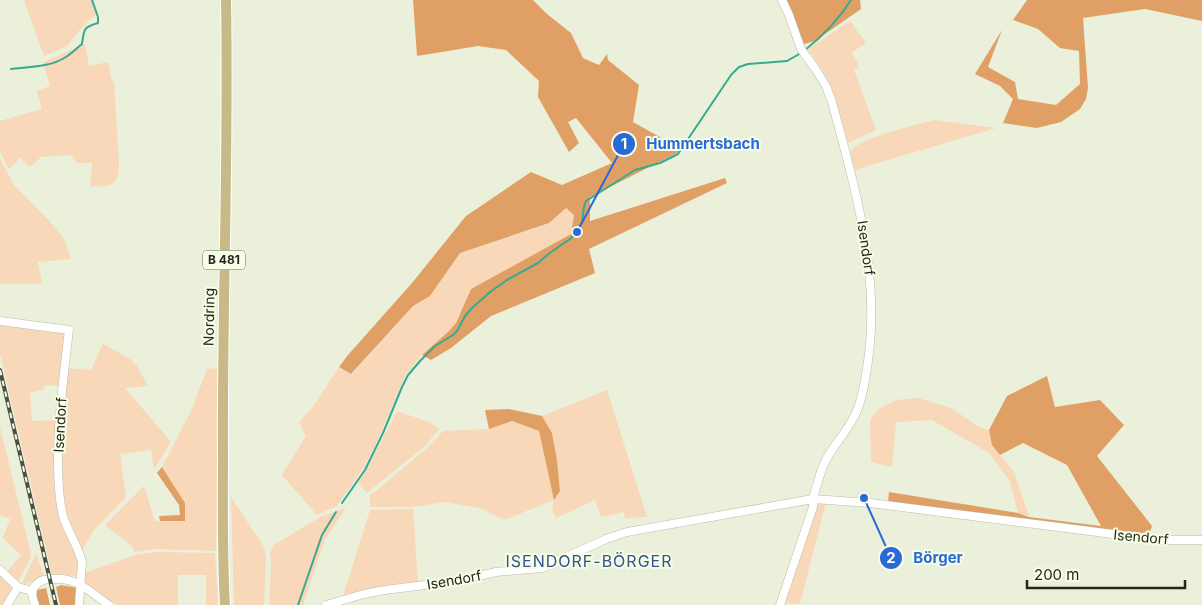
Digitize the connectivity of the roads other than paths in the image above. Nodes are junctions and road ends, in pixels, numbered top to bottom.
1 (226, 0) edge
2 (782, 0) edge
3 (0, 321) edge
4 (813, 499) junction
5 (1202, 540) edge
6 (0, 570) edge
7 (80, 585) junction
8 (18, 586) junction
9 (32, 591) junction
10 (225, 600) edge
11 (7, 605) edge
12 (35, 605) edge
13 (80, 605) edge
14 (109, 605) edge
15 (221, 605) edge
16 (326, 605) edge
17 (780, 605) edge

1 - 10 main road, Nordring / B 481
2 - 4 street, Isendorf
3 - 7 street, Isendorf
4 - 5 street, Isendorf
4 - 16 street, Isendorf
4 - 17 street, Isendorf
6 - 8 street
7 - 9 street
7 - 13 street
7 - 14 street
8 - 9 street
8 - 11 street
9 - 12 street
10 - 15 main road

